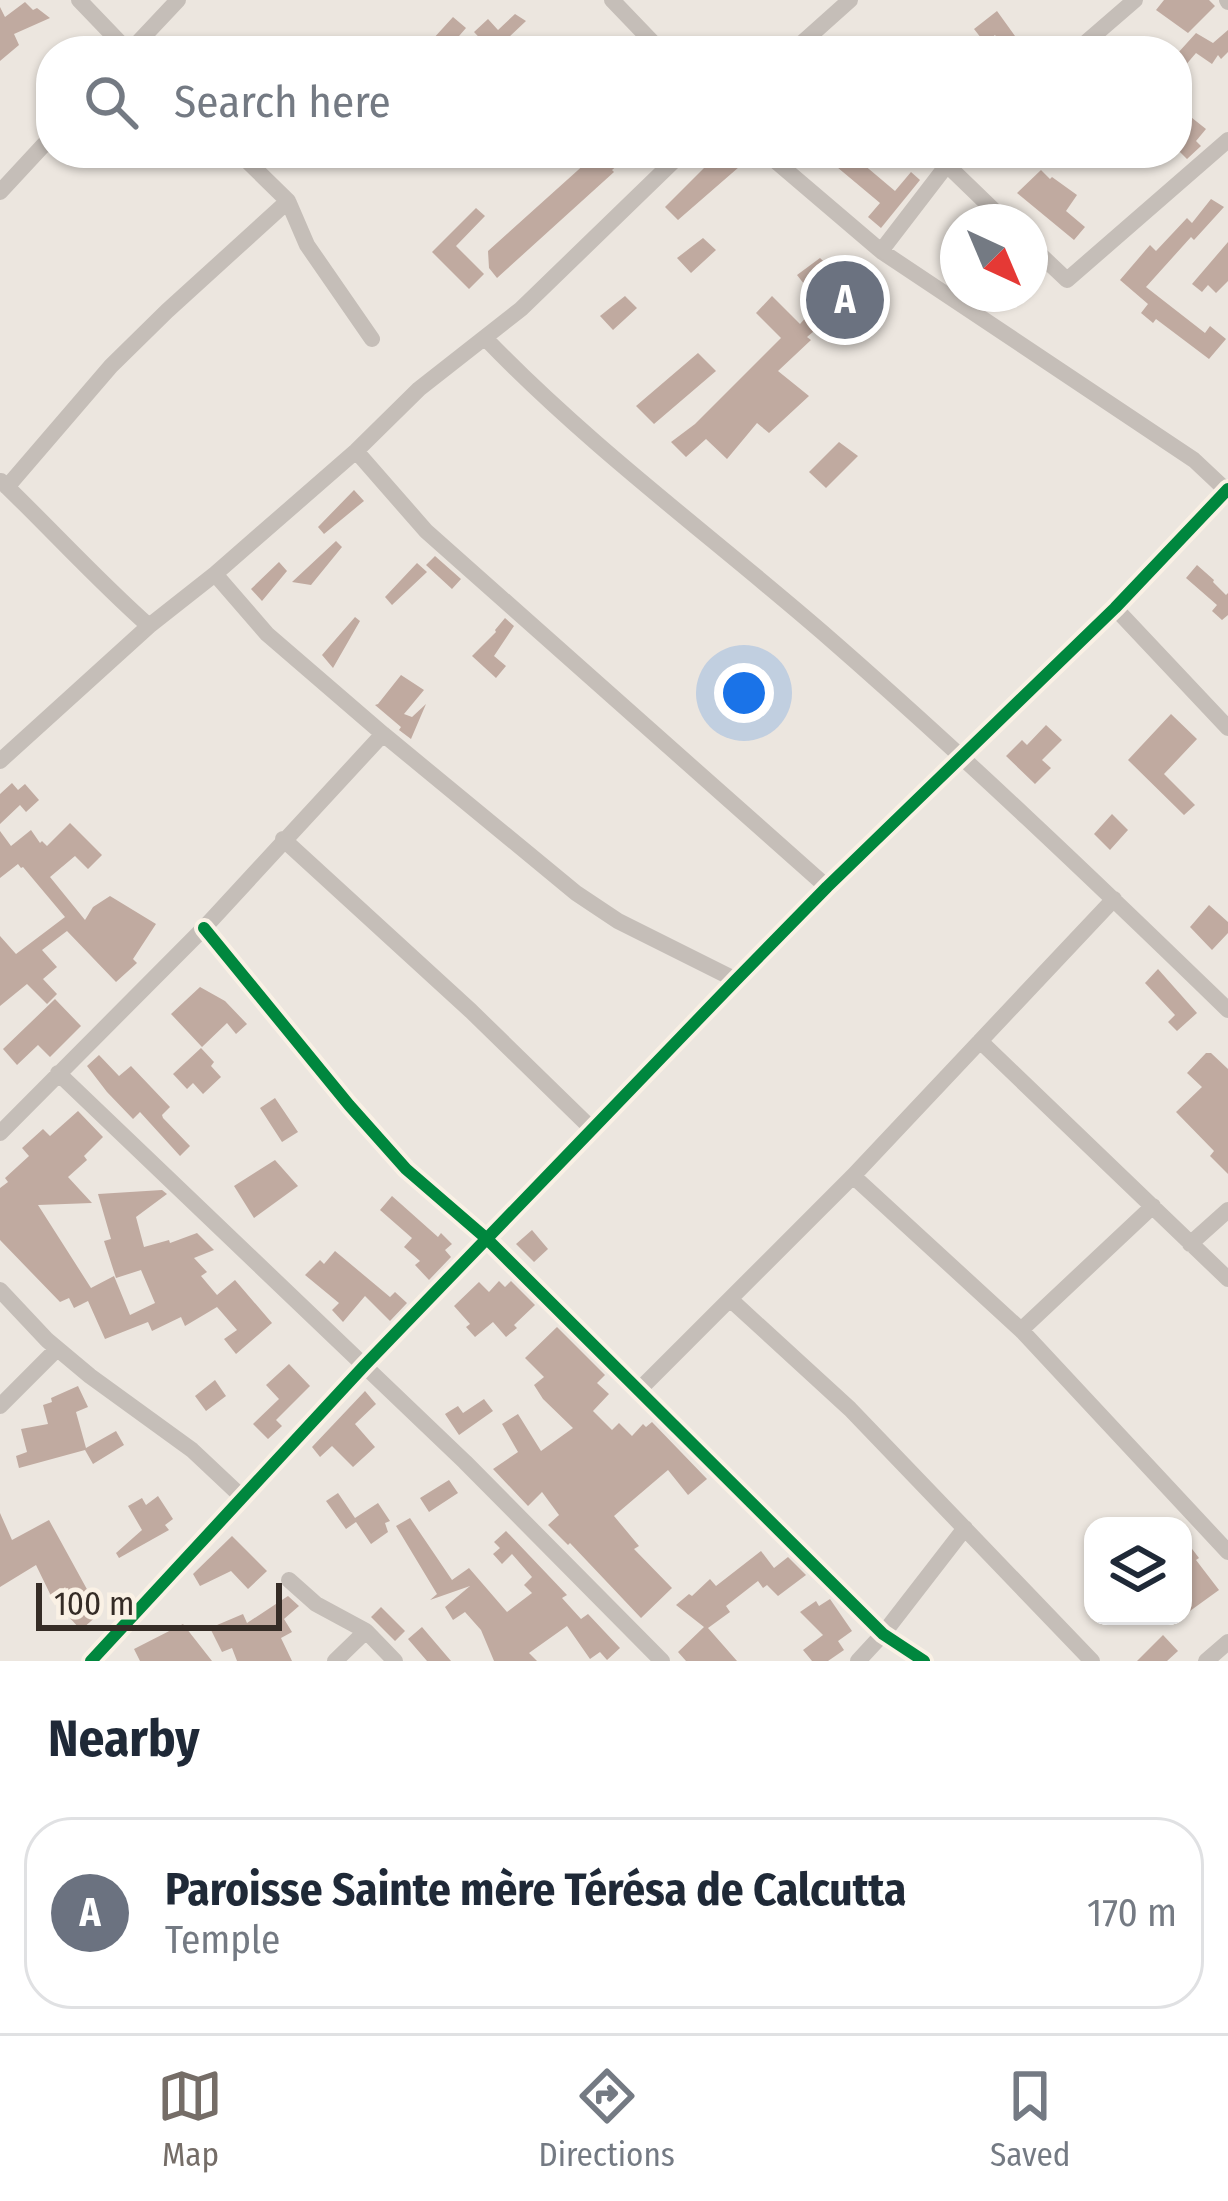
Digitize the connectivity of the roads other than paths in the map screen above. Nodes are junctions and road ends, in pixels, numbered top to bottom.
1 (79, 0) edge
2 (178, 0) edge
3 (850, 0) edge
4 (1135, 0) edge
5 (614, 1) edge
6 (114, 36) edge
7 (143, 36) edge
8 (647, 36) edge
9 (810, 36) edge
10 (1093, 36) edge
11 (1228, 140) edge
12 (36, 153) edge
13 (254, 168) edge
14 (667, 168) edge
15 (784, 168) edge
16 (947, 168) edge
17 (961, 168) edge
18 (0, 192) edge
19 (288, 201) junction
20 (991, 204) edge
21 (881, 251) junction
22 (1048, 262) edge
23 (372, 339) dead end
24 (486, 339) junction
25 (356, 451) junction
26 (4, 484) edge
27 (1227, 491) edge
28 (215, 574) junction
29 (1115, 608) junction
30 (149, 626) junction
31 (1228, 728) edge
32 (382, 734) junction
33 (3, 754) edge
34 (962, 757) junction
35 (283, 839) junction
36 (827, 887) junction
37 (1114, 899) junction
38 (204, 928) junction
39 (736, 980) junction
40 (1228, 1010) edge
41 (980, 1042) junction
42 (58, 1073) junction
43 (592, 1130) junction
44 (0, 1133) edge
45 (853, 1176) junction
46 (1153, 1206) junction
47 (1228, 1210) edge
48 (488, 1239) junction
49 (1190, 1244) junction
50 (1228, 1279) edge
51 (0, 1290) edge
52 (730, 1300) junction
53 (1021, 1330) junction
54 (57, 1348) junction
55 (364, 1366) junction
56 (639, 1390) junction
57 (0, 1406) edge
58 (242, 1498) junction
59 (965, 1528) junction
60 (1228, 1552) edge
61 (289, 1580) dead end
62 (366, 1631) junction
63 (883, 1634) junction
64 (1228, 1642) edge
65 (91, 1661) edge
66 (335, 1661) edge
67 (395, 1661) edge
68 (662, 1661) edge
69 (858, 1661) edge
70 (924, 1661) edge
71 (1092, 1661) edge
72 (1205, 1661) edge

1 - 6 street
2 - 7 street
3 - 9 street
4 - 10 street
5 - 8 street
11 - 22 street
12 - 18 street
13 - 19 street
14 - 24 street
15 - 21 street
16 - 21 street
17 - 20 street
19 - 23 street
19 - 26 street
21 - 27 street
24 - 25 street
24 - 34 street
25 - 28 street
25 - 36 street
26 - 30 street
27 - 29 street
28 - 30 street
28 - 32 street
29 - 31 street
29 - 34 street
30 - 33 street
32 - 35 street
32 - 39 street
34 - 36 street
34 - 37 street
35 - 38 street
35 - 43 street
36 - 39 street
37 - 40 street
37 - 41 street
38 - 42 street
38 - 48 street
39 - 43 street
41 - 45 street
41 - 46 street
42 - 44 street
42 - 55 street
43 - 48 street
45 - 52 street
45 - 53 street
46 - 49 street
46 - 53 street
47 - 49 street
48 - 55 street
48 - 56 street
49 - 50 street
51 - 54 street
52 - 56 street
52 - 59 street
53 - 60 street
54 - 57 street
54 - 58 street
55 - 58 street
55 - 68 street
56 - 63 street
58 - 65 street
59 - 63 street
59 - 71 street
61 - 62 street
62 - 66 street
62 - 67 street
63 - 69 street
63 - 70 street
64 - 72 street

